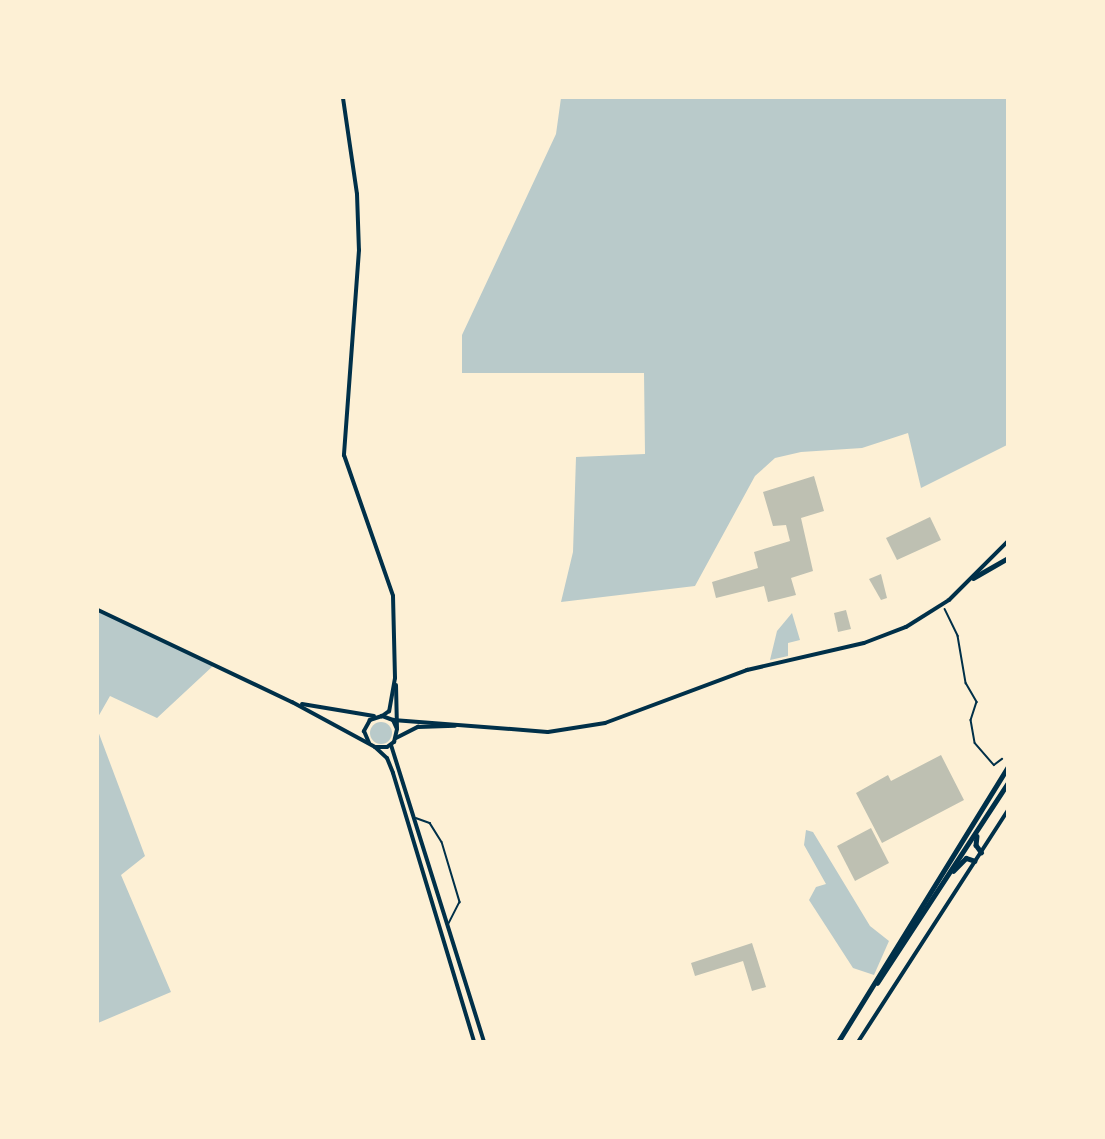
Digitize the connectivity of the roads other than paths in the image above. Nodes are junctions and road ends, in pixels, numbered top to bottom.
1 (344, 98) edge
2 (1008, 541) edge
3 (1008, 558) edge
4 (973, 578) junction
5 (98, 610) edge
6 (395, 678) junction
7 (292, 702) junction
8 (380, 716) junction
9 (395, 721) junction
10 (464, 725) junction
11 (396, 738) junction
12 (369, 743) junction
13 (391, 745) junction
14 (375, 747) junction
15 (1008, 767) edge
16 (1008, 783) edge
17 (1008, 810) edge
18 (414, 818) junction
19 (983, 823) junction
20 (981, 852) junction
21 (975, 861) junction
22 (938, 890) junction
23 (448, 926) junction
24 (849, 1025) junction
25 (474, 1041) edge
26 (484, 1041) edge
27 (838, 1041) edge
28 (858, 1041) edge

1 - 6 street
2 - 4 street
3 - 4 main road
4 - 10 street
5 - 7 street
6 - 8 street
6 - 9 street
7 - 8 street
7 - 12 street
8 - 9 street
8 - 12 street
9 - 10 street
9 - 11 street
10 - 11 street
11 - 13 street
12 - 14 street
13 - 14 street
13 - 18 street
14 - 25 street
15 - 24 main road
16 - 19 main road
17 - 20 street
18 - 23 street
18 - 23 lane
19 - 20 main road
19 - 22 main road
20 - 21 street
21 - 22 main road
21 - 28 street
22 - 24 main road
23 - 26 street
24 - 27 main road

